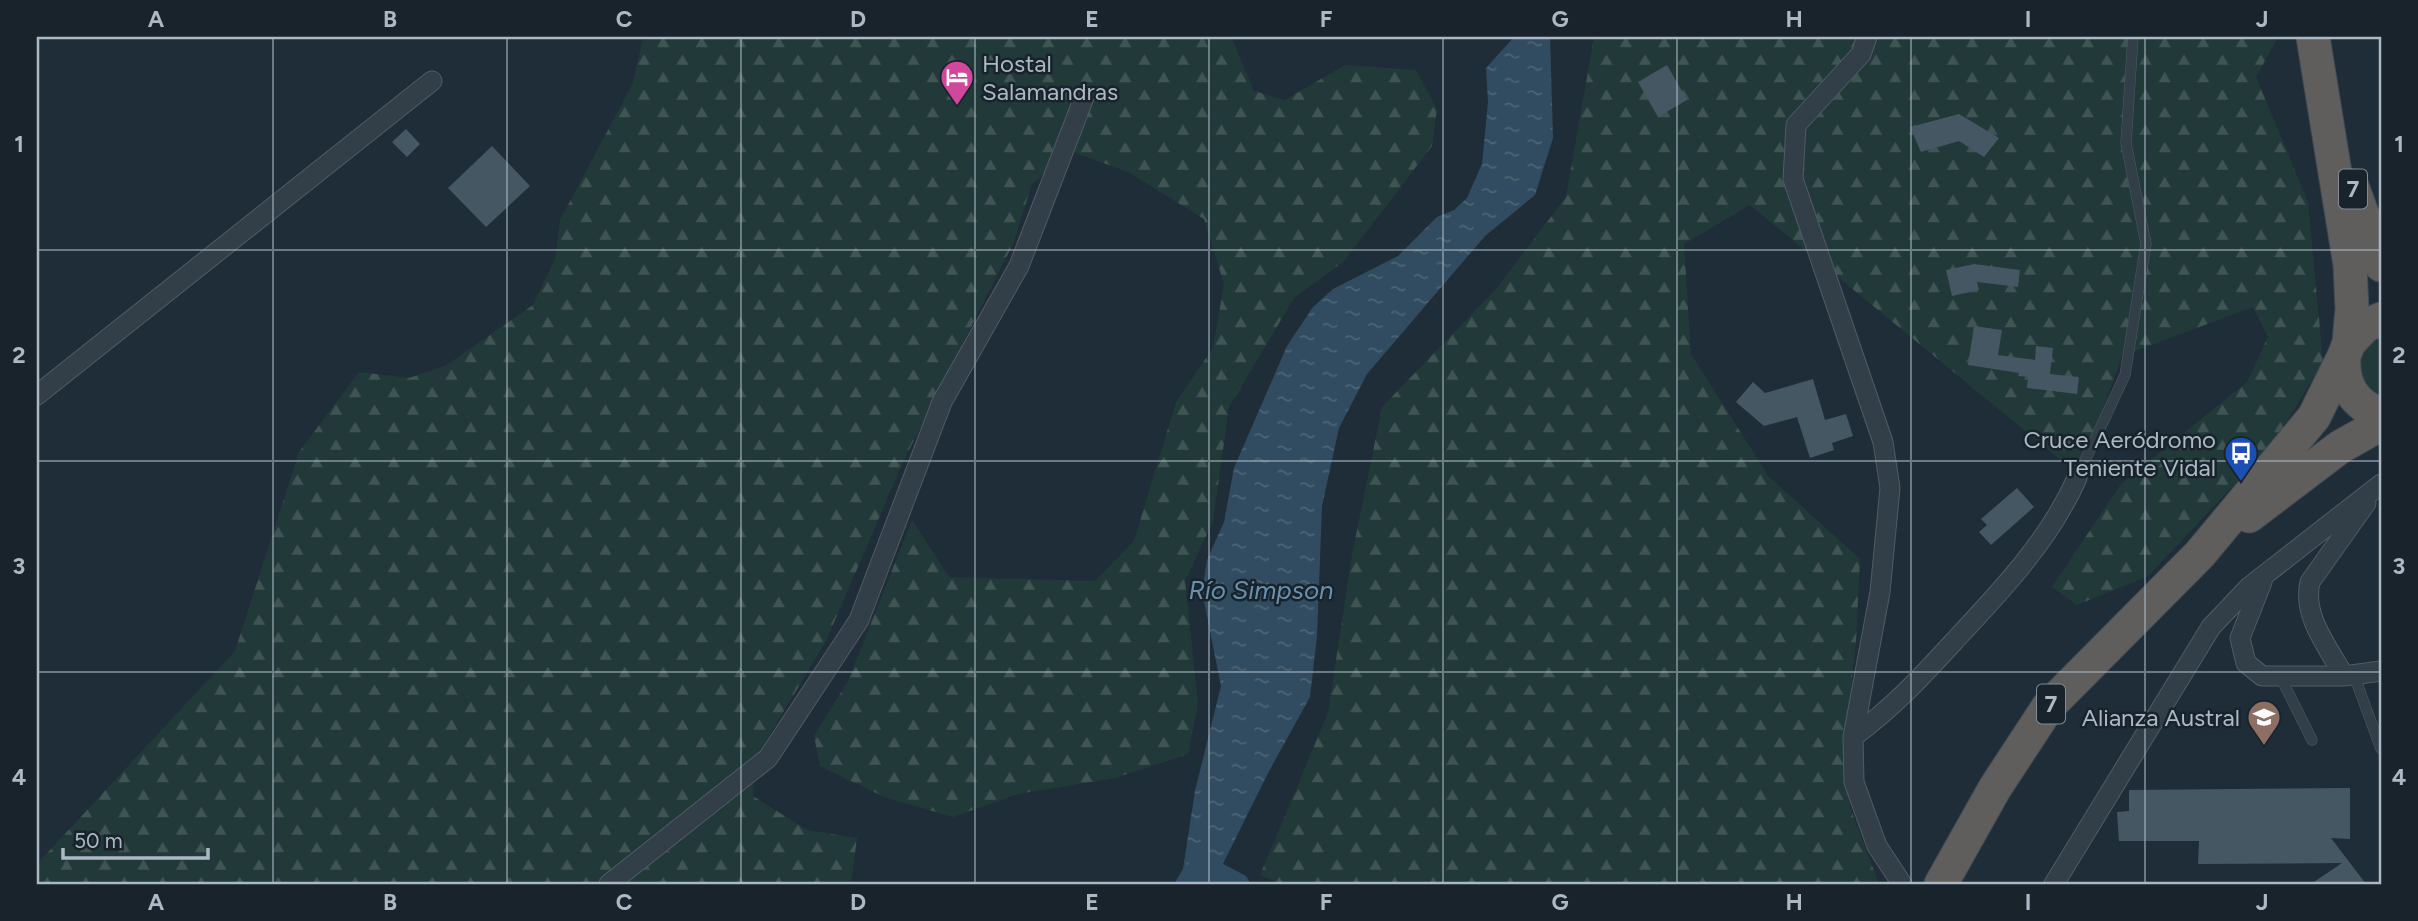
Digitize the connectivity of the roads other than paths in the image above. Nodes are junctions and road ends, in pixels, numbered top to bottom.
1 (1867, 37) edge
2 (2133, 37) edge
3 (2313, 37) edge
4 (432, 81) dead end
5 (1085, 95) dead end
6 (2324, 113) junction
7 (2381, 265) edge
8 (2381, 319) edge
9 (2347, 350) junction
10 (37, 395) edge
11 (2381, 414) edge
12 (2381, 424) edge
13 (2077, 478) joint
14 (2380, 484) edge
15 (2200, 554) junction
16 (2265, 575) junction
17 (2381, 671) edge
18 (2349, 675) junction
19 (2280, 676) junction
20 (1853, 737) junction
21 (2312, 740) dead end
22 (2381, 749) edge
23 (609, 884) edge
24 (1902, 884) edge
25 (1941, 884) edge
26 (2054, 884) edge

1 - 20 street
2 - 13 lane
3 - 6 highway, 7
4 - 10 street
5 - 23 street
6 - 7 highway, 7
6 - 9 highway, 7
8 - 9 highway
9 - 11 highway
9 - 15 highway, 7
12 - 15 highway, 7
13 - 20 street
14 - 16 street
14 - 18 street
15 - 25 highway, 7
16 - 19 street
16 - 26 street
17 - 18 street
18 - 19 street
18 - 22 lane
19 - 21 lane
20 - 24 street

